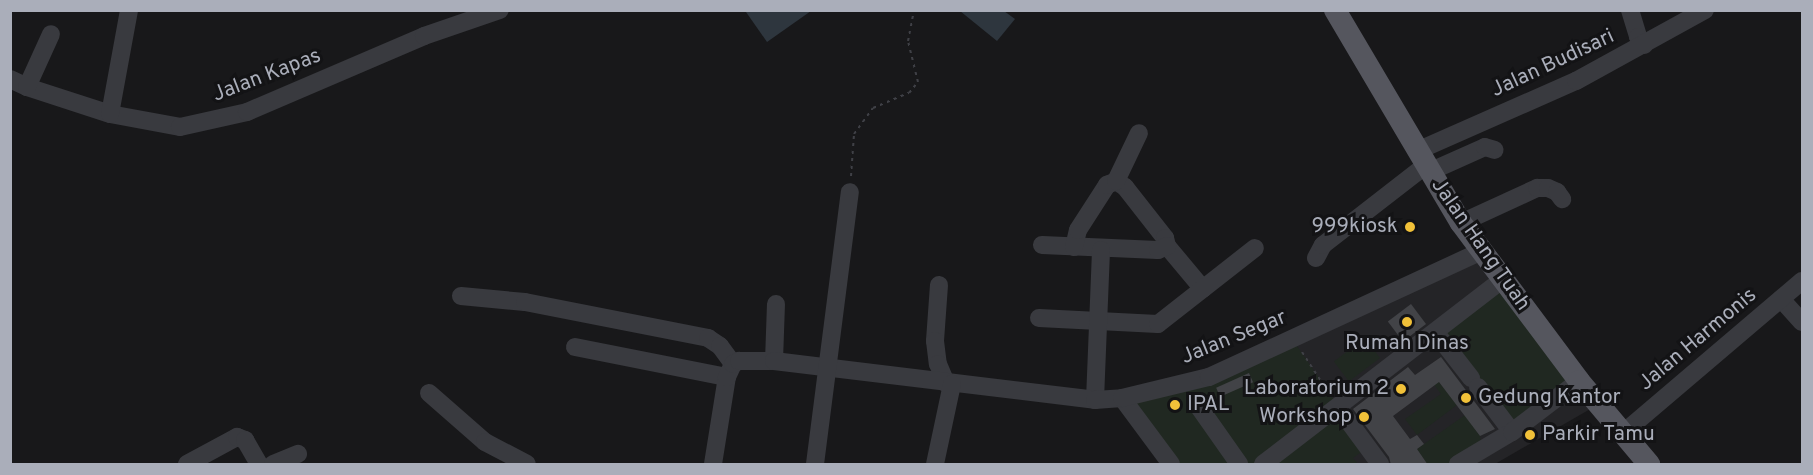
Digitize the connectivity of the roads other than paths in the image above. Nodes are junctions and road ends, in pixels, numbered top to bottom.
1 (129, 10) edge
2 (500, 10) edge
3 (1335, 10) edge
4 (1630, 10) edge
5 (1705, 10) edge
6 (460, 16) edge
7 (51, 34) dead end
8 (1644, 45) junction
9 (19, 83) edge
10 (110, 114) junction
11 (1139, 133) dead end
12 (1495, 150) dead end
13 (1424, 163) junction
14 (1116, 181) junction
15 (850, 192) road end
16 (1562, 199) dead end
17 (1461, 223) junction
18 (1042, 245) dead end
19 (1167, 246) junction
20 (1074, 247) junction
21 (1255, 248) dead end
22 (1101, 250) junction
23 (1482, 252) junction
24 (1316, 258) dead end
25 (1503, 280) junction
26 (1803, 281) edge
27 (939, 285) dead end
28 (1203, 290) junction
29 (461, 296) dead end
30 (1781, 299) junction
31 (776, 304) dead end
32 (1039, 318) dead end
33 (1098, 321) junction
34 (1803, 322) edge
35 (1436, 333) junction
36 (575, 347) dead end
37 (774, 361) junction
38 (827, 367) junction
39 (730, 371) junction
40 (1579, 381) junction
41 (949, 384) junction
42 (429, 393) dead end
43 (1122, 398) junction
44 (1095, 400) junction
45 (1199, 407) dead end
46 (1338, 407) junction
47 (1512, 432) junction
48 (1622, 434) junction
49 (298, 454) dead end
50 (186, 465) edge
51 (259, 465) edge
52 (273, 465) edge
53 (527, 465) edge
54 (713, 465) edge
55 (815, 465) edge
56 (935, 465) edge
57 (1172, 465) edge
58 (1239, 465) edge
59 (1263, 465) edge
60 (1380, 465) edge
61 (1458, 465) edge
62 (1648, 465) edge

1 - 10 street
2 - 6 street, Jalan Kapas
3 - 13 main road, Jalan Hang Tuah
4 - 8 street
5 - 8 street, Jalan Budisari
6 - 10 street, Jalan Kapas
7 - 9 street
8 - 13 street, Jalan Budisari
9 - 10 street, Jalan Kapas
11 - 14 street
12 - 13 street
13 - 17 main road, Jalan Hang Tuah
13 - 24 street
14 - 19 street
14 - 20 street
15 - 38 street
16 - 17 street
17 - 23 main road, Jalan Hang Tuah
18 - 20 street
19 - 22 street
19 - 28 street
20 - 22 street
21 - 28 street
22 - 33 street
23 - 25 main road, Jalan Hang Tuah
23 - 43 street, Jalan Segar
25 - 35 street
25 - 40 main road, Jalan Hang Tuah
26 - 30 street, Jalan Harmonis
27 - 41 street
28 - 33 street
29 - 39 street
30 - 34 street
30 - 48 street, Jalan Harmonis
31 - 37 street
32 - 33 street
33 - 44 street
35 - 46 street
35 - 47 street
36 - 39 street, Jalan Segar
37 - 38 street, Jalan Segar
37 - 39 street, Jalan Segar
38 - 41 street, Jalan Segar
38 - 55 street
39 - 54 street
40 - 47 street
40 - 48 main road, Jalan Hang Tuah
41 - 44 street, Jalan Segar
41 - 56 street
42 - 53 street
43 - 44 street, Jalan Segar
43 - 57 street
45 - 58 street
46 - 59 street
46 - 60 street
47 - 61 street
48 - 62 main road, Jalan Hang Tuah
49 - 52 street
50 - 51 street

